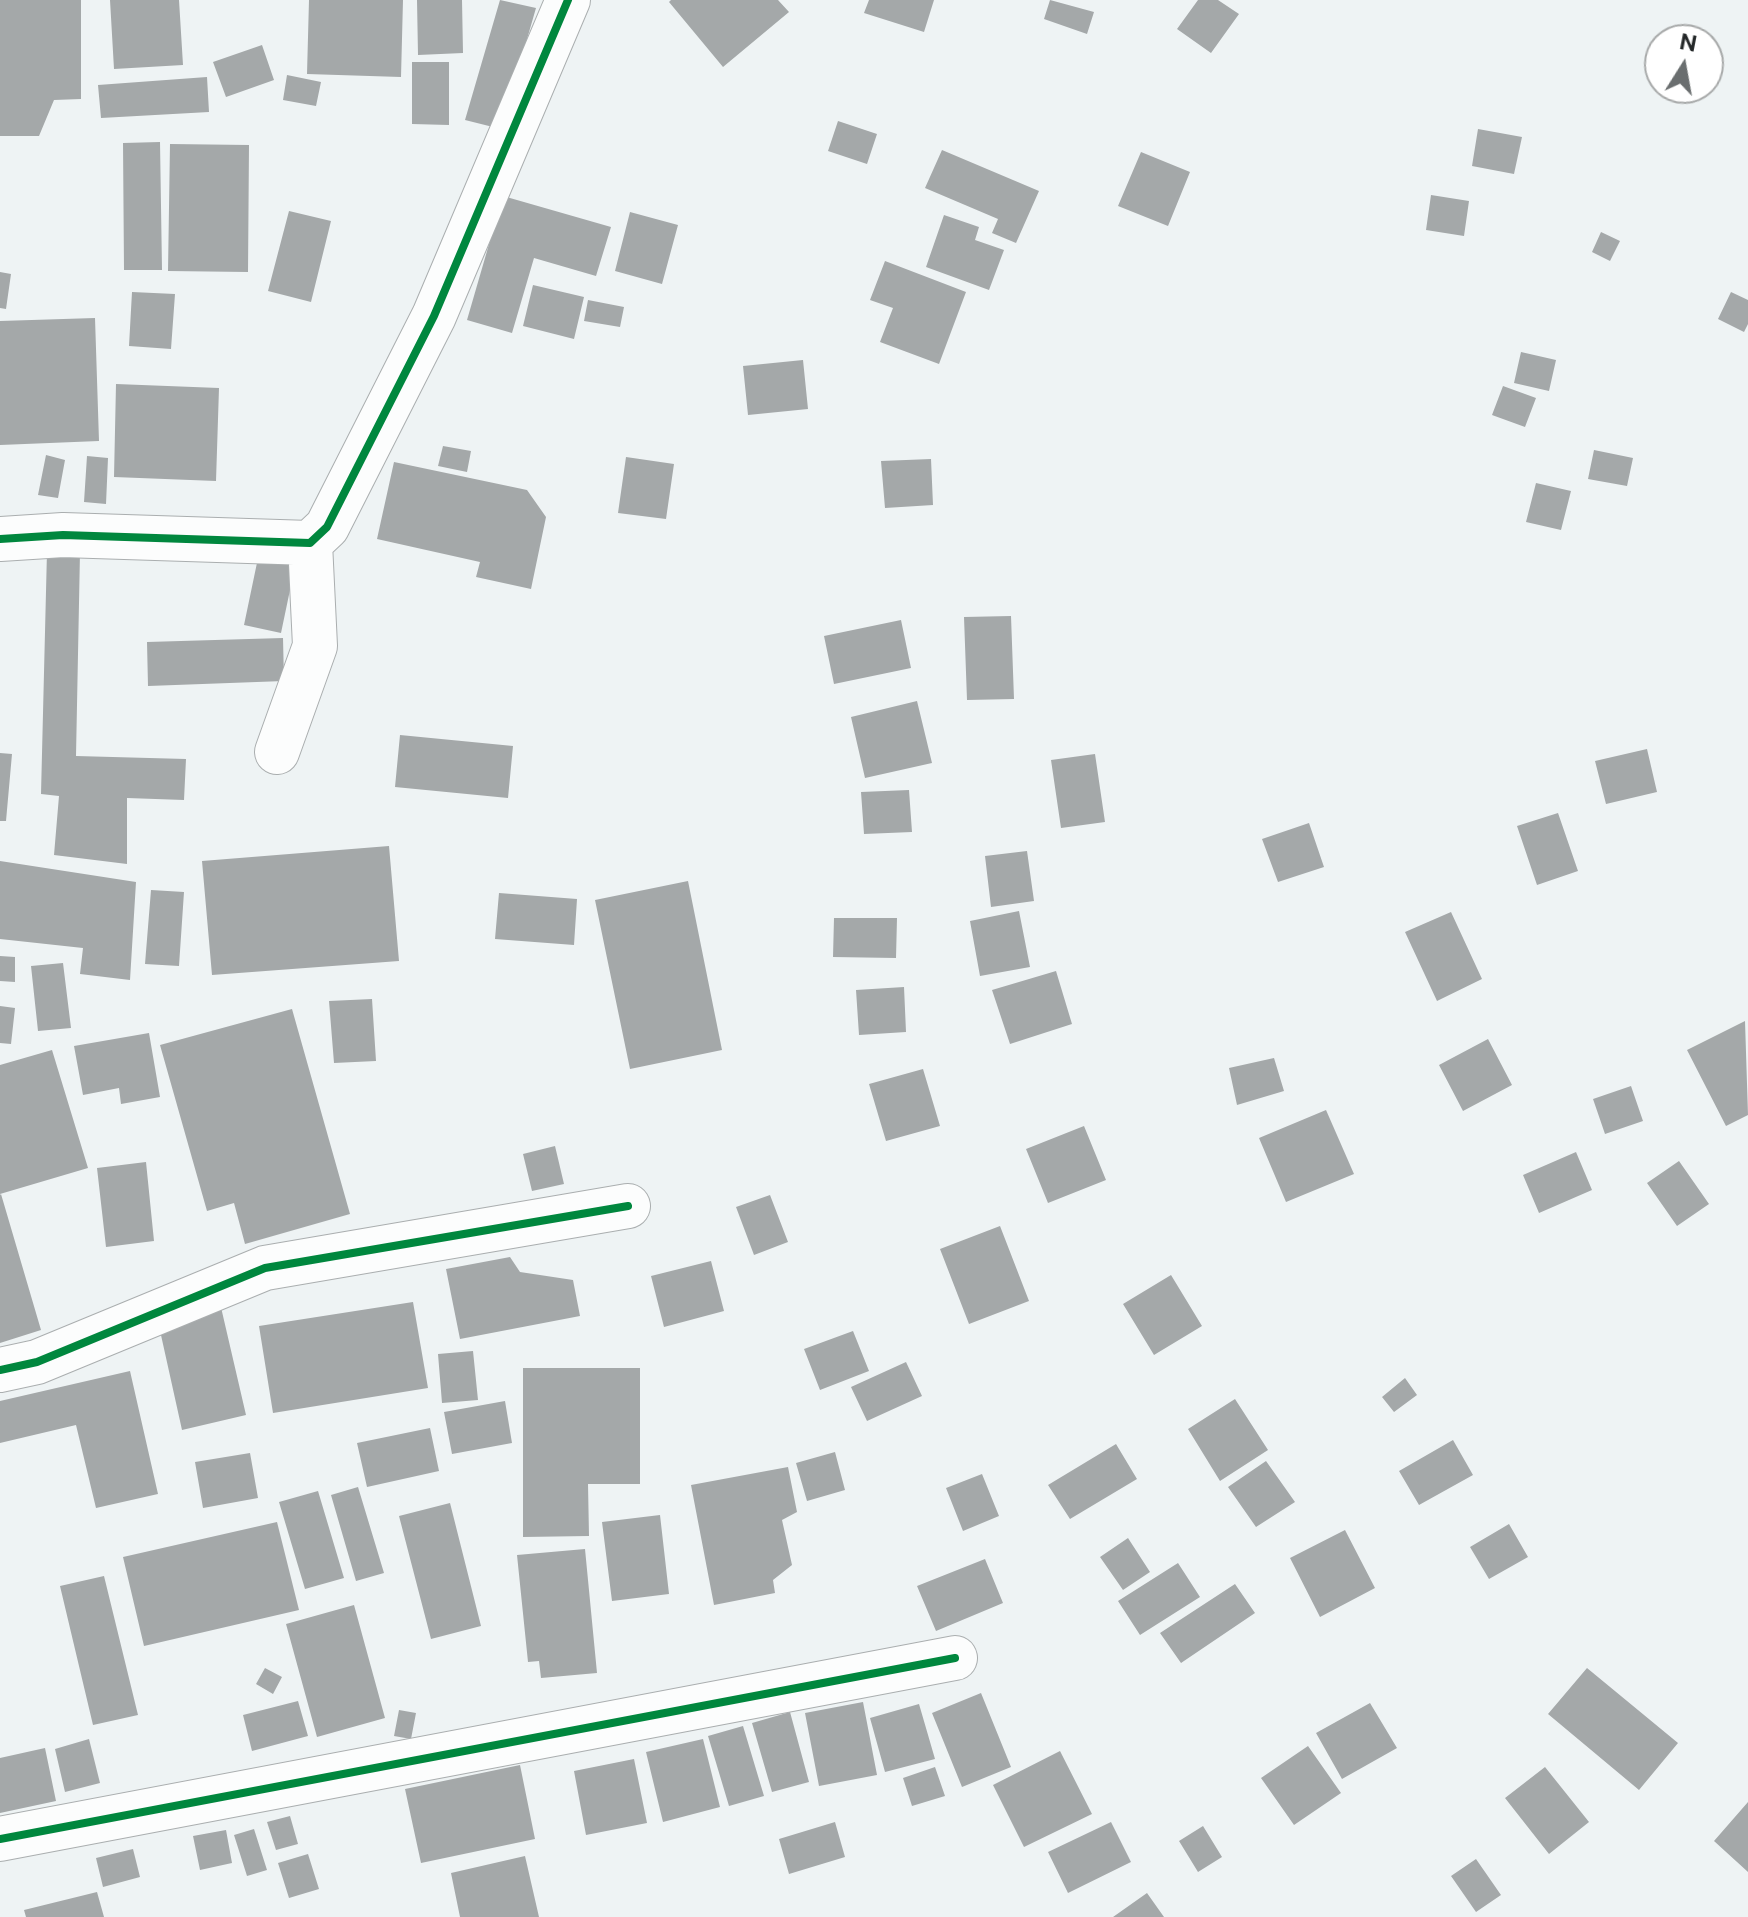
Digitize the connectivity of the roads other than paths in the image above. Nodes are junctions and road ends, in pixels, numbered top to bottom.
1 (568, 0) edge
2 (0, 539) edge
3 (310, 543) junction
4 (277, 752) dead end
5 (628, 1206) dead end
6 (0, 1370) edge
7 (955, 1658) dead end
8 (0, 1839) edge

1 - 3 street
2 - 3 street
3 - 4 street
5 - 6 street
7 - 8 street

